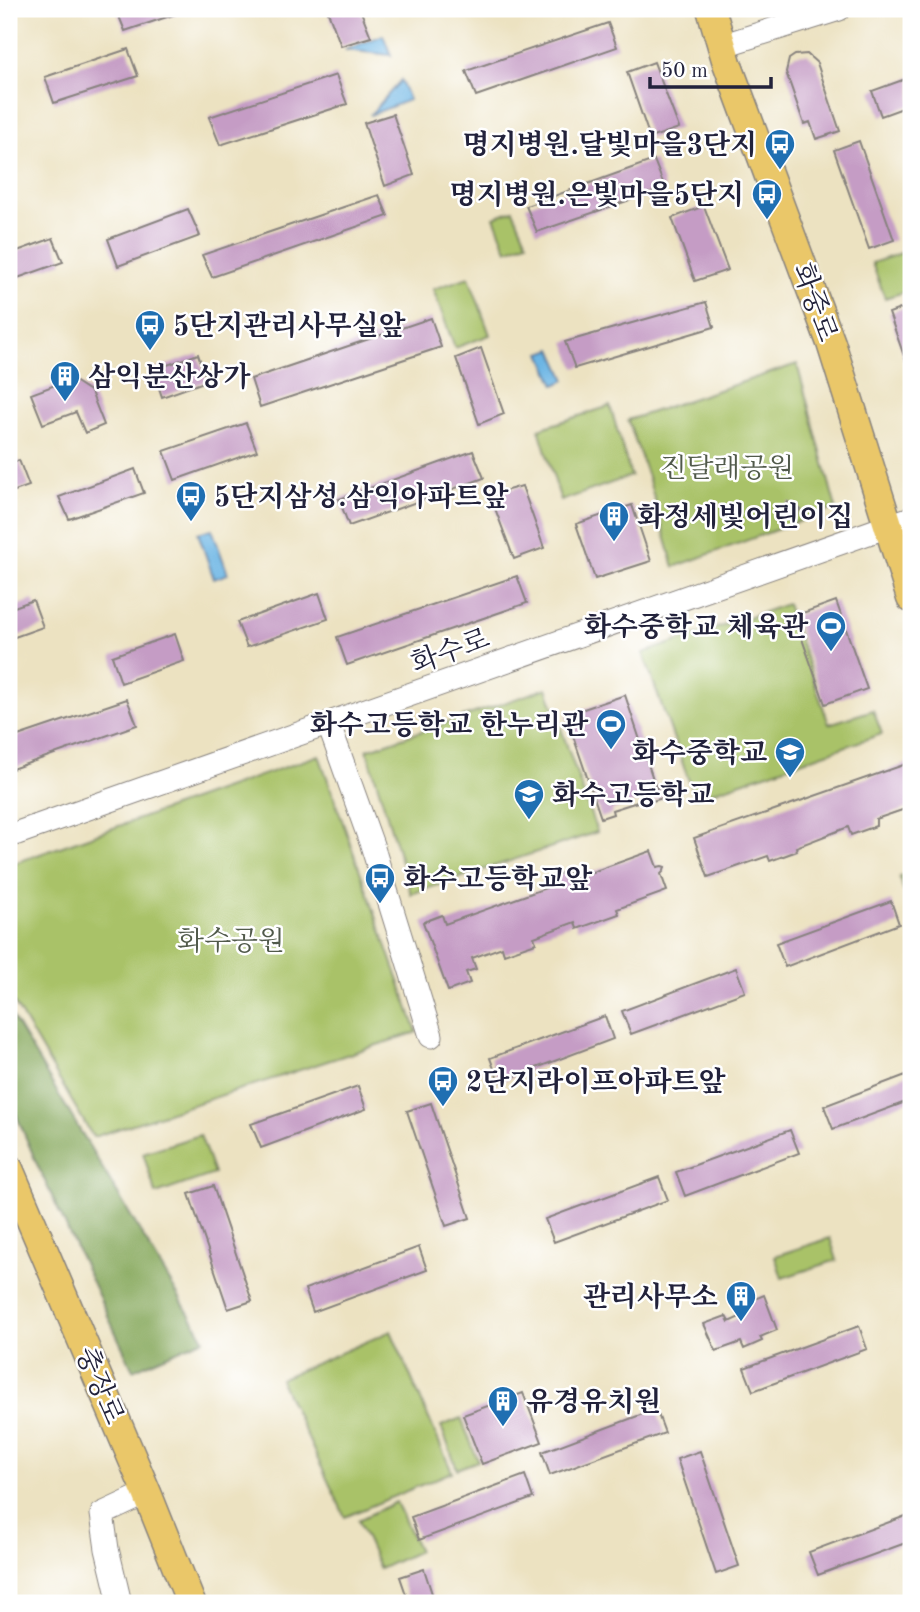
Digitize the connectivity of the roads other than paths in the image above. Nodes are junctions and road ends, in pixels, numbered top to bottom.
1 (711, 9) edge
2 (839, 9) edge
3 (721, 46) junction
4 (900, 523) edge
5 (911, 598) edge
6 (329, 725) junction
7 (9, 836) edge
8 (431, 1036) dead end
9 (9, 1169) edge
10 (147, 1493) junction
11 (120, 1603) edge
12 (191, 1603) edge

1 - 3 main road, 화중로
2 - 3 street
3 - 4 main road, 화중로
4 - 5 main road, 화중로
4 - 6 street, 화수로
6 - 7 street, 화수로
6 - 8 street
9 - 10 main road, 충장로
10 - 11 street
10 - 12 main road, 충장로

